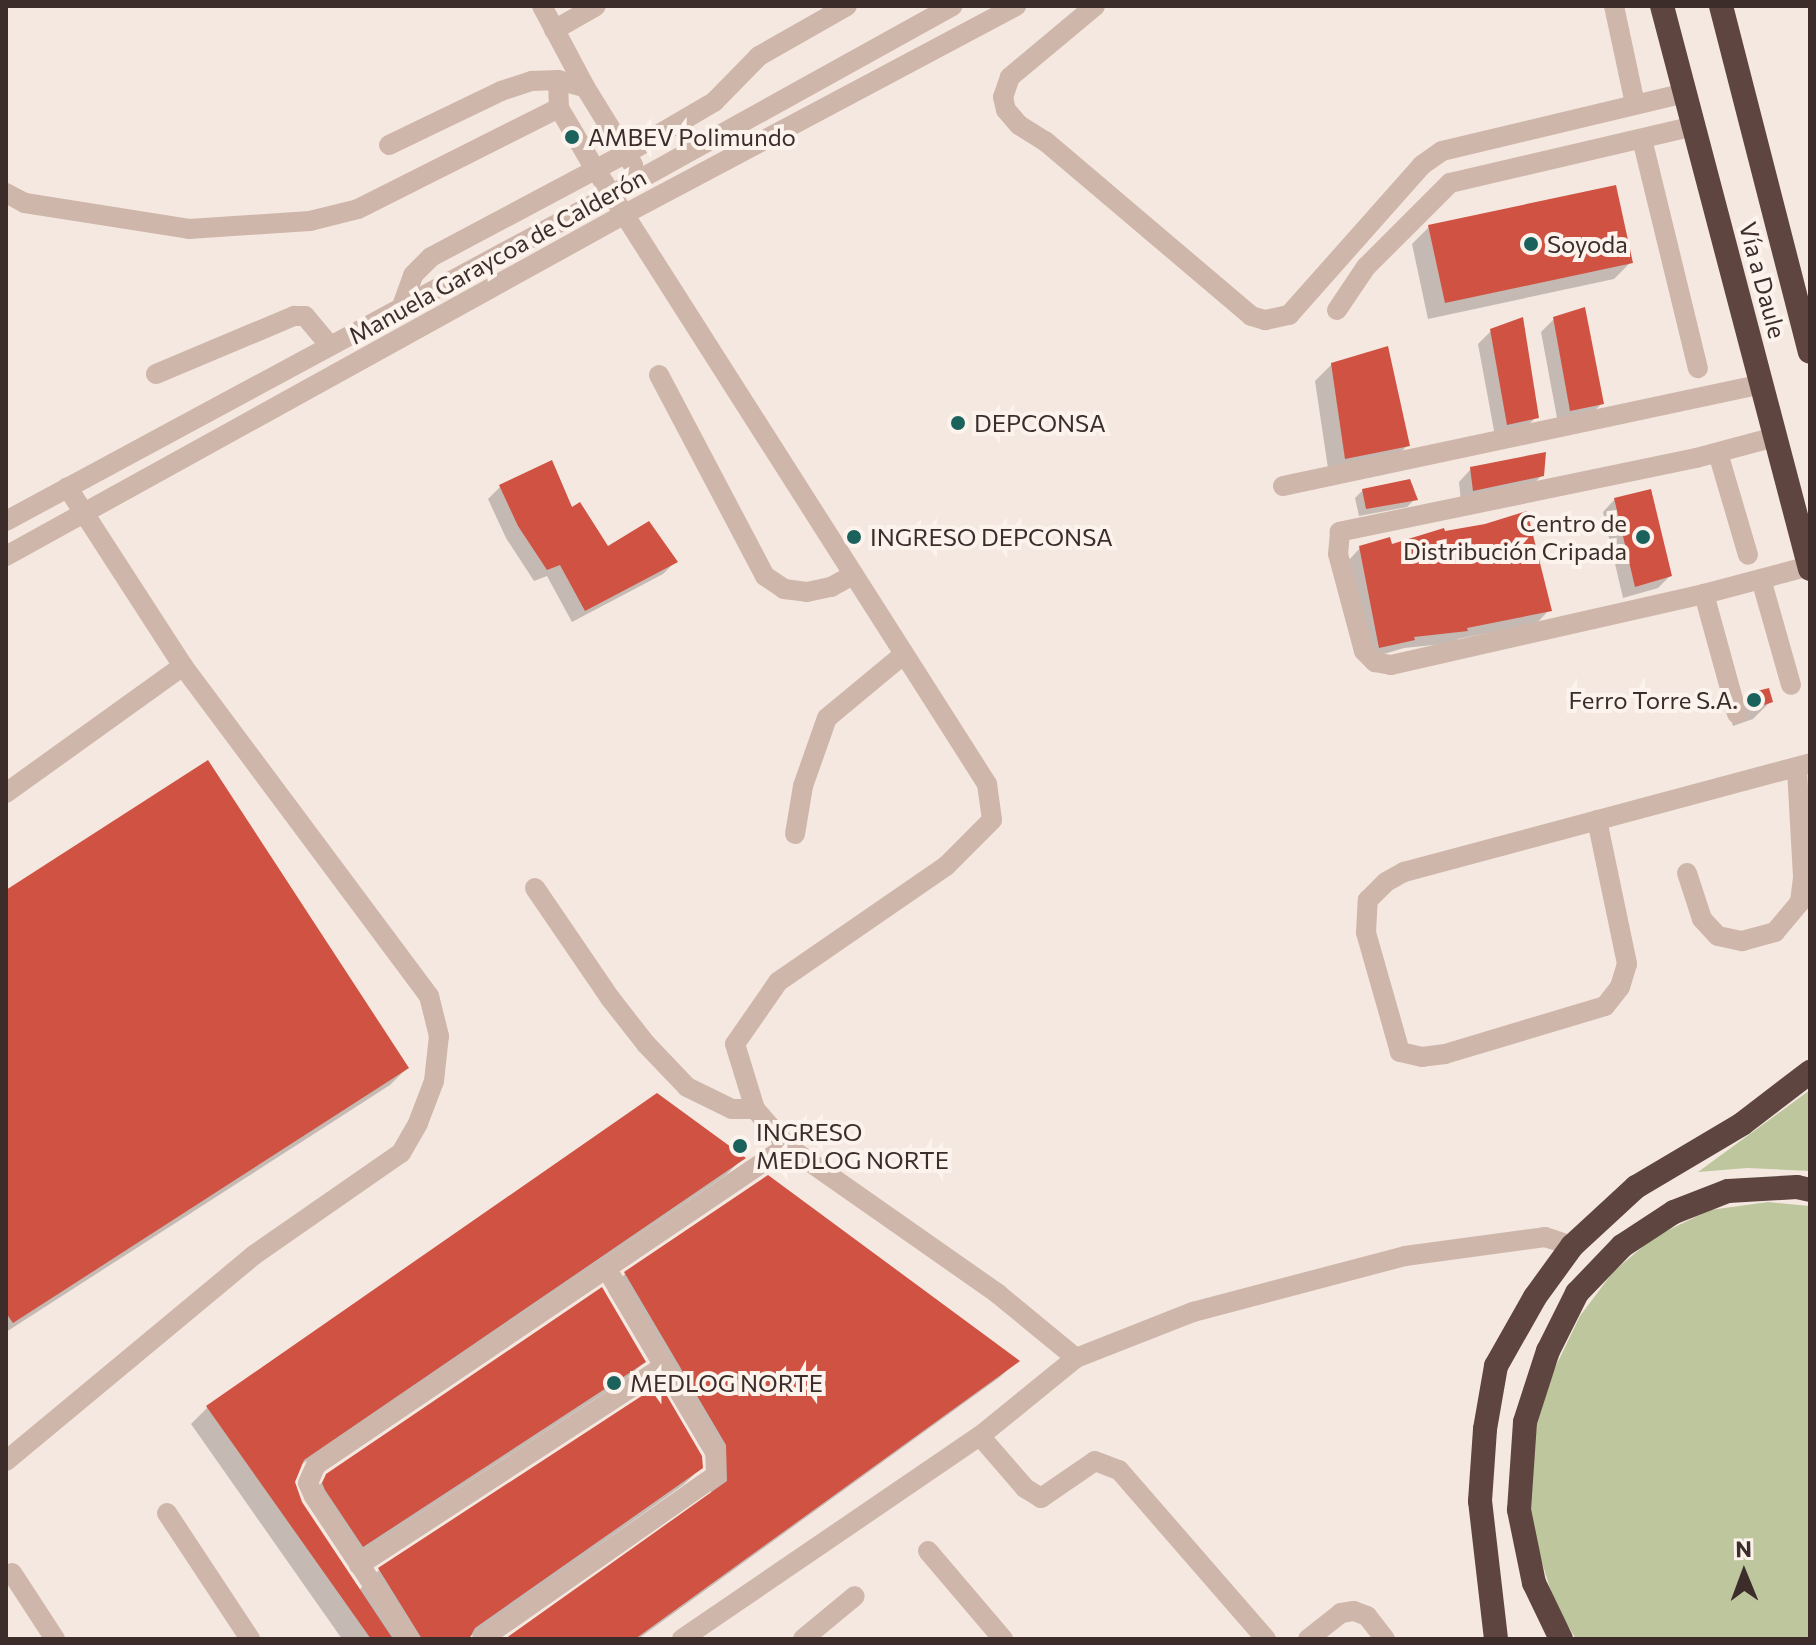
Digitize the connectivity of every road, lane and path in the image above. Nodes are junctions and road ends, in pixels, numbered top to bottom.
1 (542, 6) edge
2 (596, 6) edge
3 (847, 6) edge
4 (952, 6) edge
5 (1016, 6) edge
6 (1095, 6) edge
7 (1614, 6) edge
8 (1662, 6) edge
9 (1721, 6) edge
10 (554, 30) junction
11 (558, 80) junction
12 (585, 87) junction
13 (1686, 93) junction
14 (1635, 104) junction
15 (559, 108) junction
16 (1694, 126) junction
17 (1642, 139) junction
18 (389, 145) dead end
19 (627, 153) junction
20 (596, 169) junction
21 (642, 178) junction
22 (6, 193) edge
23 (611, 194) junction
24 (625, 214) junction
25 (402, 306) junction
26 (1337, 310) dead end
27 (329, 345) junction
28 (1810, 352) edge
29 (1698, 368) dead end
30 (156, 374) dead end
31 (659, 375) dead end
32 (1761, 384) junction
33 (1775, 437) junction
34 (1718, 453) junction
35 (1283, 486) dead end
36 (67, 487) junction
37 (83, 514) junction
38 (6, 521) edge
39 (1748, 555) dead end
40 (6, 556) edge
41 (1810, 568) edge
42 (853, 575) junction
43 (1761, 579) junction
44 (1704, 594) junction
45 (904, 654) junction
46 (183, 666) junction
47 (1791, 685) dead end
48 (1737, 714) dead end
49 (1803, 766) edge
50 (6, 793) edge
51 (1597, 820) junction
52 (795, 834) dead end
53 (1687, 873) dead end
54 (535, 888) dead end
55 (1810, 1072) edge
56 (755, 1109) junction
57 (787, 1146) junction
58 (1810, 1190) edge
59 (1572, 1246) junction
60 (606, 1268) junction
61 (1076, 1358) junction
62 (664, 1366) junction
63 (980, 1436) junction
64 (6, 1461) edge
65 (167, 1513) dead end
66 (928, 1551) dead end
67 (359, 1565) junction
68 (12, 1573) dead end
69 (855, 1596) dead end
70 (55, 1639) edge
71 (250, 1639) edge
72 (409, 1639) edge
73 (482, 1639) edge
74 (682, 1639) edge
75 (803, 1639) edge
76 (1003, 1639) edge
77 (1266, 1639) edge
78 (1308, 1639) edge
79 (1385, 1639) edge
80 (1496, 1639) edge
81 (1561, 1639) edge

1 - 10 street
2 - 10 street
3 - 19 street
4 - 21 street, Manuela Garaycoa de Calderón
5 - 24 street, Manuela Garaycoa de Calderón
6 - 14 street
7 - 14 street
8 - 13 highway, Vía a Daule
9 - 28 highway, Vía a Daule
10 - 12 street
11 - 12 street
11 - 15 street
11 - 18 street
12 - 19 street
13 - 14 street
13 - 16 highway, Vía a Daule
15 - 20 street
15 - 22 street
16 - 17 street
16 - 32 highway, Vía a Daule
17 - 26 street
17 - 29 street
19 - 20 street
19 - 21 street
20 - 23 street
20 - 25 street
21 - 23 street, Manuela Garaycoa de Calderón
23 - 24 street
23 - 25 street, Manuela Garaycoa de Calderón
24 - 37 street, Manuela Garaycoa de Calderón
24 - 42 street
25 - 27 street, Manuela Garaycoa de Calderón
27 - 30 street
27 - 36 street, Manuela Garaycoa de Calderón
31 - 42 street
32 - 33 highway, Vía a Daule
32 - 35 street
33 - 34 street
33 - 41 highway, Vía a Daule
34 - 39 street
34 - 44 street
36 - 37 street
36 - 38 street, Manuela Garaycoa de Calderón
37 - 40 street, Manuela Garaycoa de Calderón
37 - 46 street
41 - 43 street
42 - 45 street
43 - 44 street
43 - 47 street
44 - 48 street
45 - 52 street
45 - 56 street
46 - 50 street
46 - 64 street
49 - 51 street
49 - 53 street
51 - 51 street
54 - 56 street
55 - 59 highway
56 - 57 street
57 - 60 street
57 - 61 street
58 - 81 highway
59 - 61 street
59 - 80 highway
60 - 62 street
60 - 67 street
61 - 63 street
62 - 67 street
62 - 73 street
63 - 74 street
63 - 77 street
65 - 71 street
66 - 76 street
67 - 72 street
68 - 70 street
69 - 75 street
78 - 79 street

